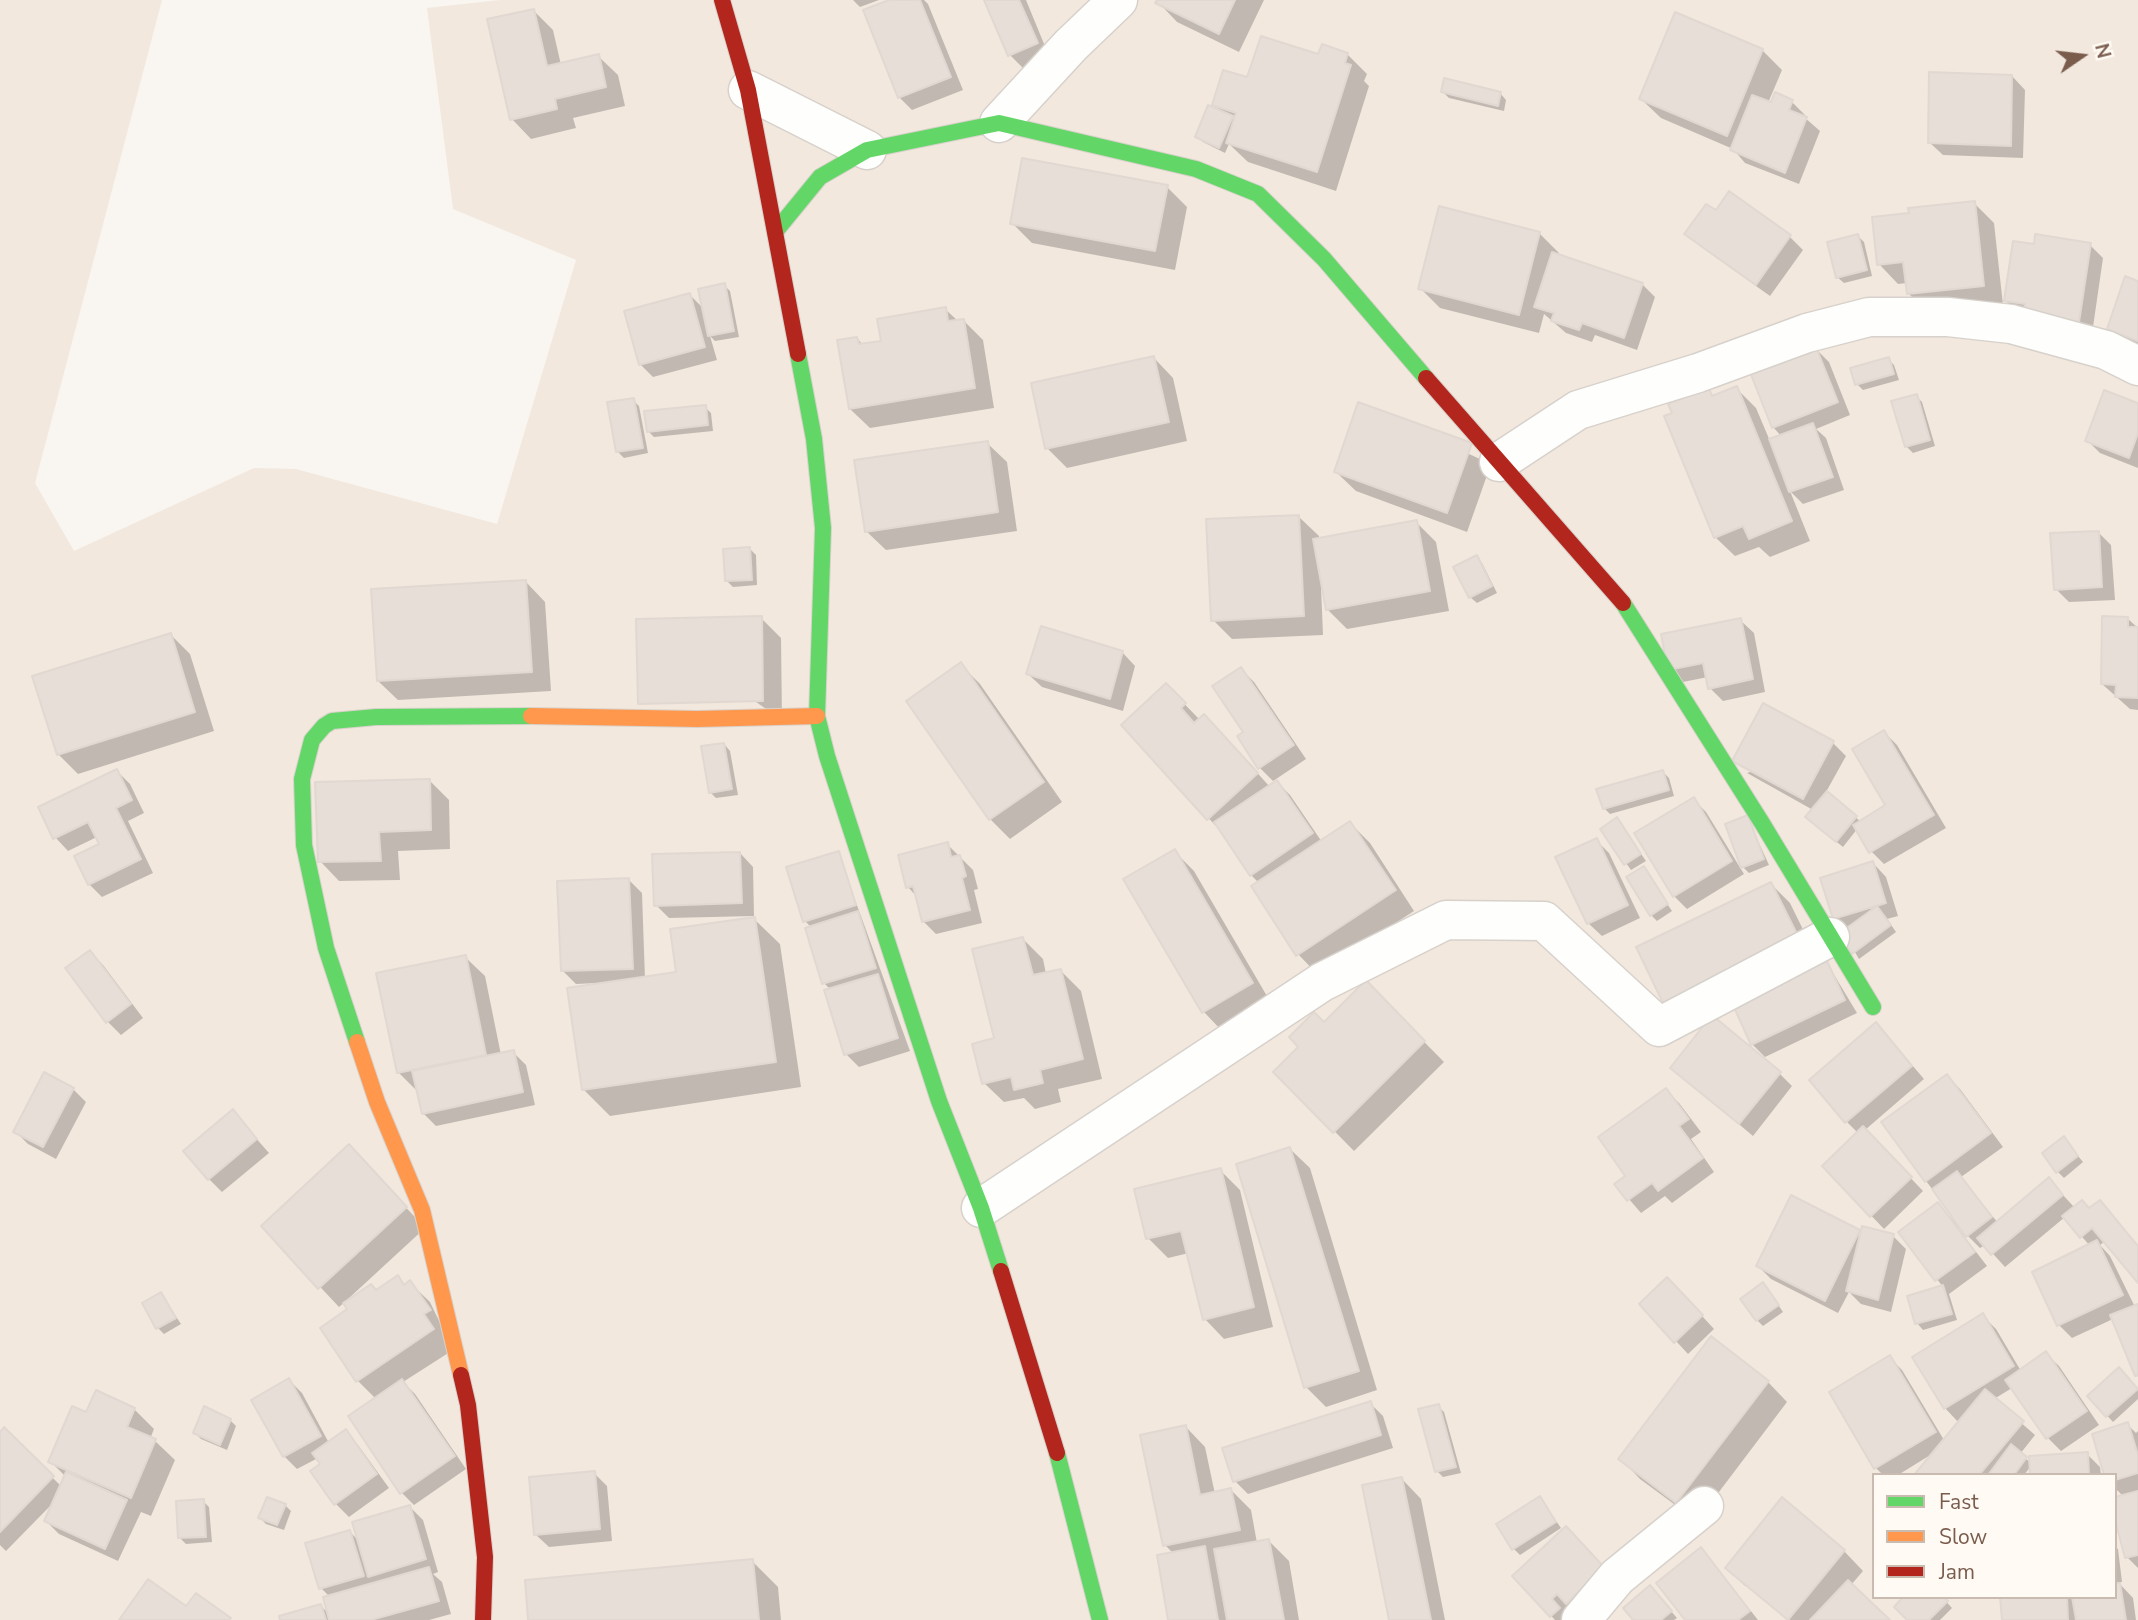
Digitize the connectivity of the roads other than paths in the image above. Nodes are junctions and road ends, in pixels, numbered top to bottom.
1 (722, 0) edge
2 (1118, 0) edge
3 (748, 90) junction
4 (999, 123) junction
5 (867, 150) junction
6 (775, 232) junction
7 (2138, 366) edge
8 (1499, 462) junction
9 (817, 716) junction
10 (1830, 937) junction
11 (1873, 1007) dead end
12 (981, 1208) junction
13 (1704, 1506) dead end
14 (483, 1620) edge
15 (1100, 1620) edge
16 (1581, 1620) edge

1 - 3 street
2 - 4 street
3 - 5 street
3 - 6 street
4 - 5 street
4 - 8 street
5 - 6 street
6 - 9 street
7 - 8 street
8 - 10 street
9 - 12 street
9 - 14 street
10 - 11 street
10 - 12 street
12 - 15 street
13 - 16 street

